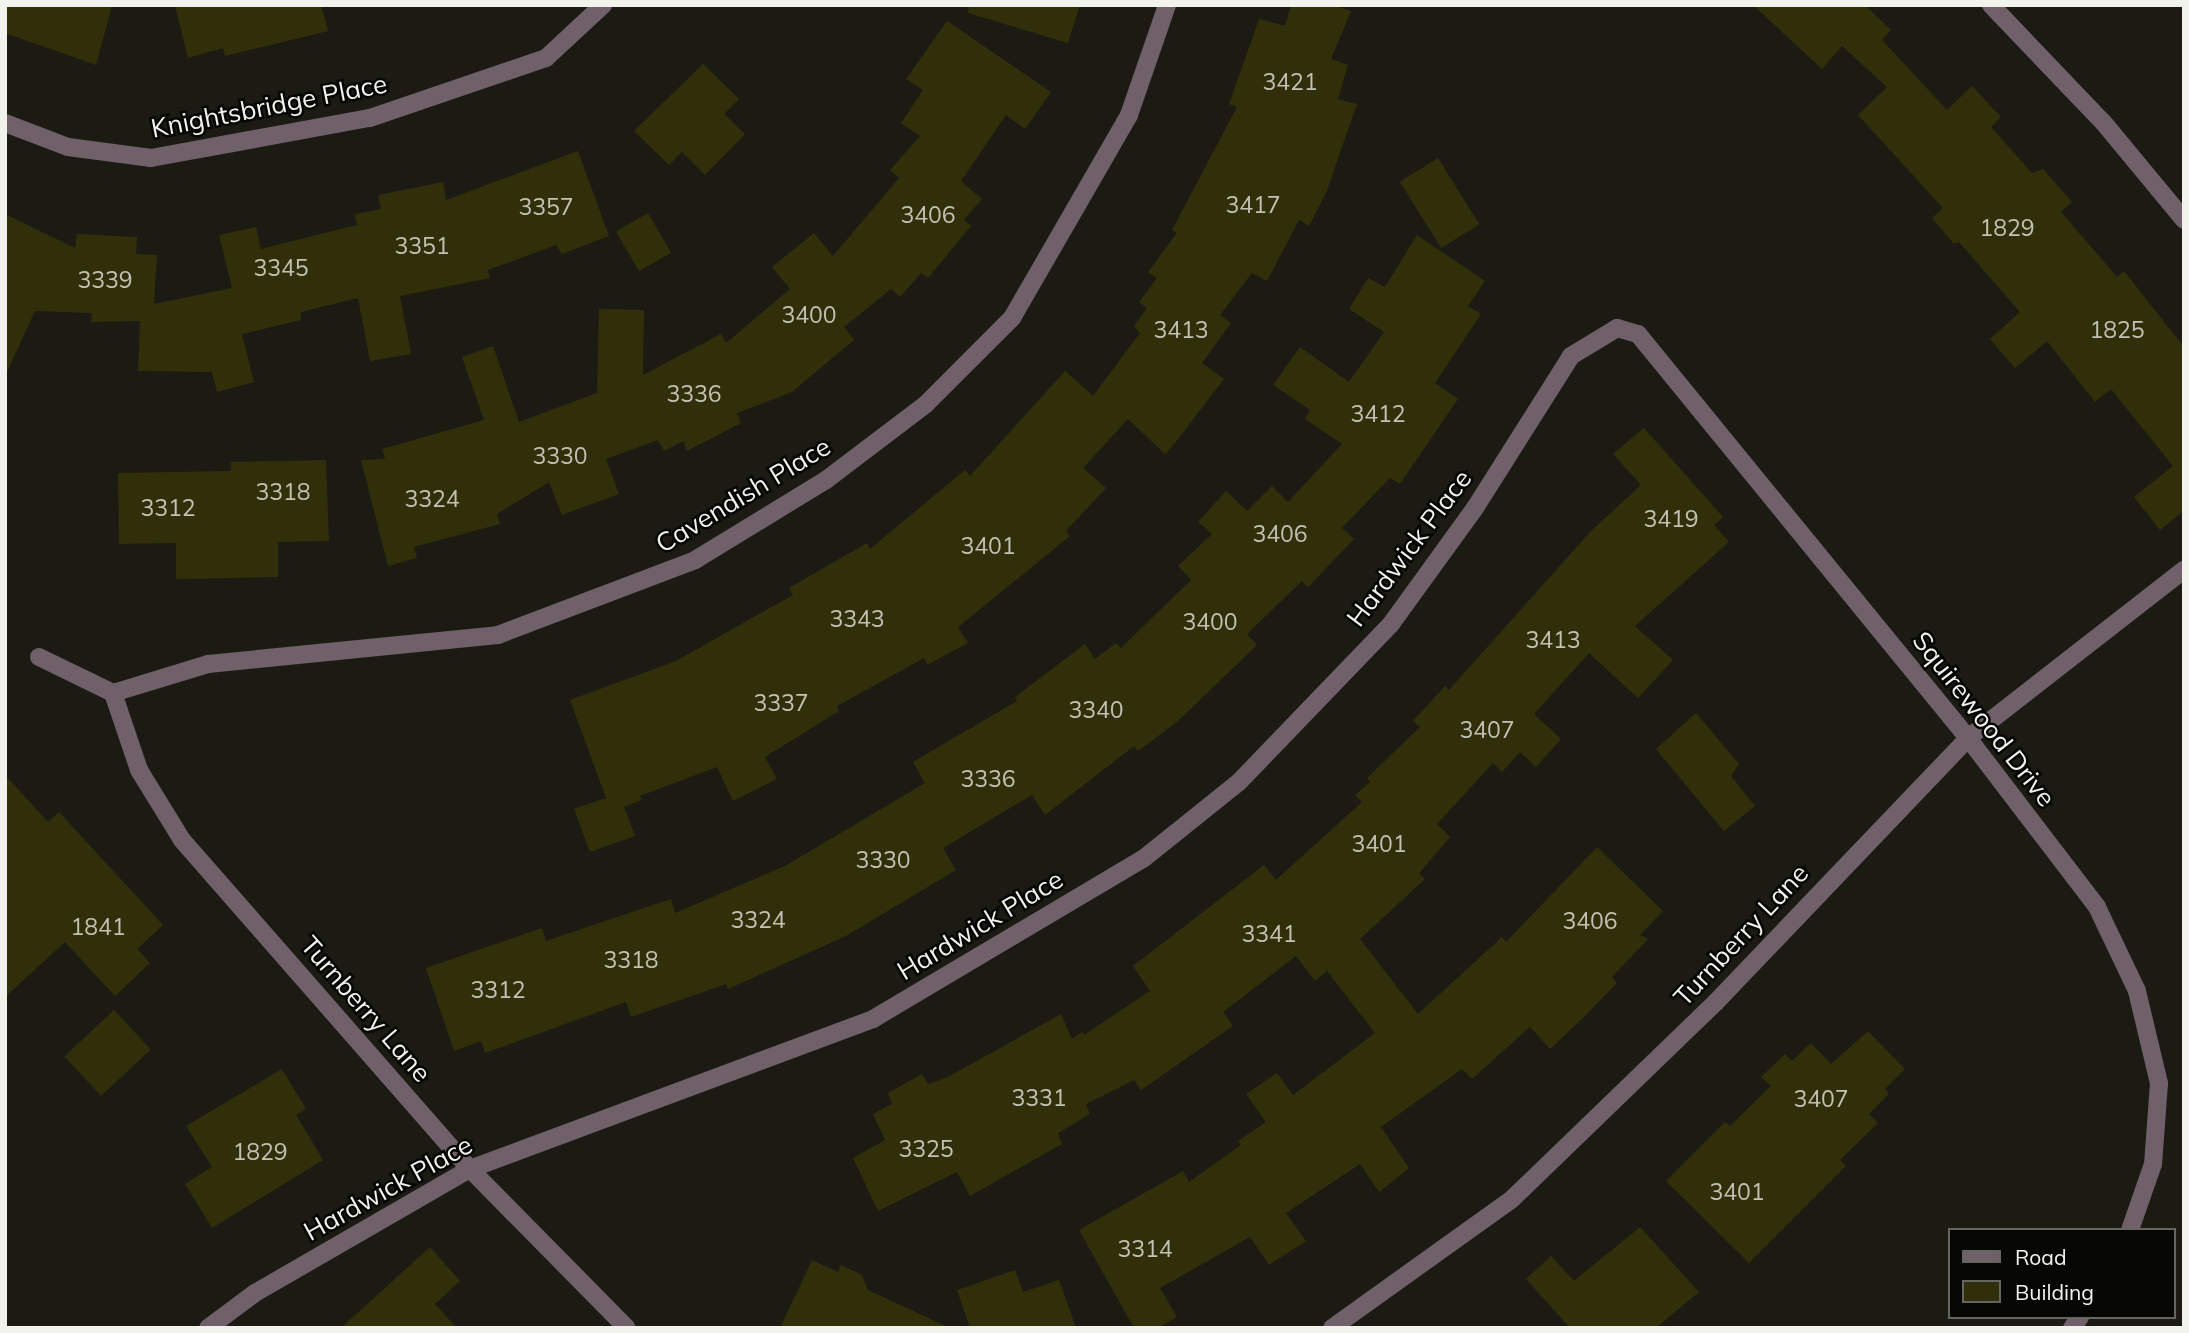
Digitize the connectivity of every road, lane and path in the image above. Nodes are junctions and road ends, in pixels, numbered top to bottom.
1 (603, 5) edge
2 (1167, 5) edge
3 (1991, 5) edge
4 (5, 123) edge
5 (2184, 220) edge
6 (1603, 337) joint
7 (2184, 570) edge
8 (39, 657) dead end
9 (113, 693) junction
10 (1968, 738) junction
11 (470, 1169) junction
12 (2131, 1228) edge
13 (208, 1328) edge
14 (627, 1328) edge
15 (1332, 1328) edge

1 - 4 street, Knightsbridge Place
2 - 9 street, Cavendish Place
3 - 5 street
6 - 10 street, Squirewood Drive
6 - 11 street, Hardwick Place
7 - 10 street, Turnberry Lane
8 - 9 street
9 - 11 street, Turnberry Lane
10 - 12 street, Squirewood Drive
10 - 15 street, Turnberry Lane
11 - 13 street, Hardwick Place
11 - 14 street, Turnberry Lane

